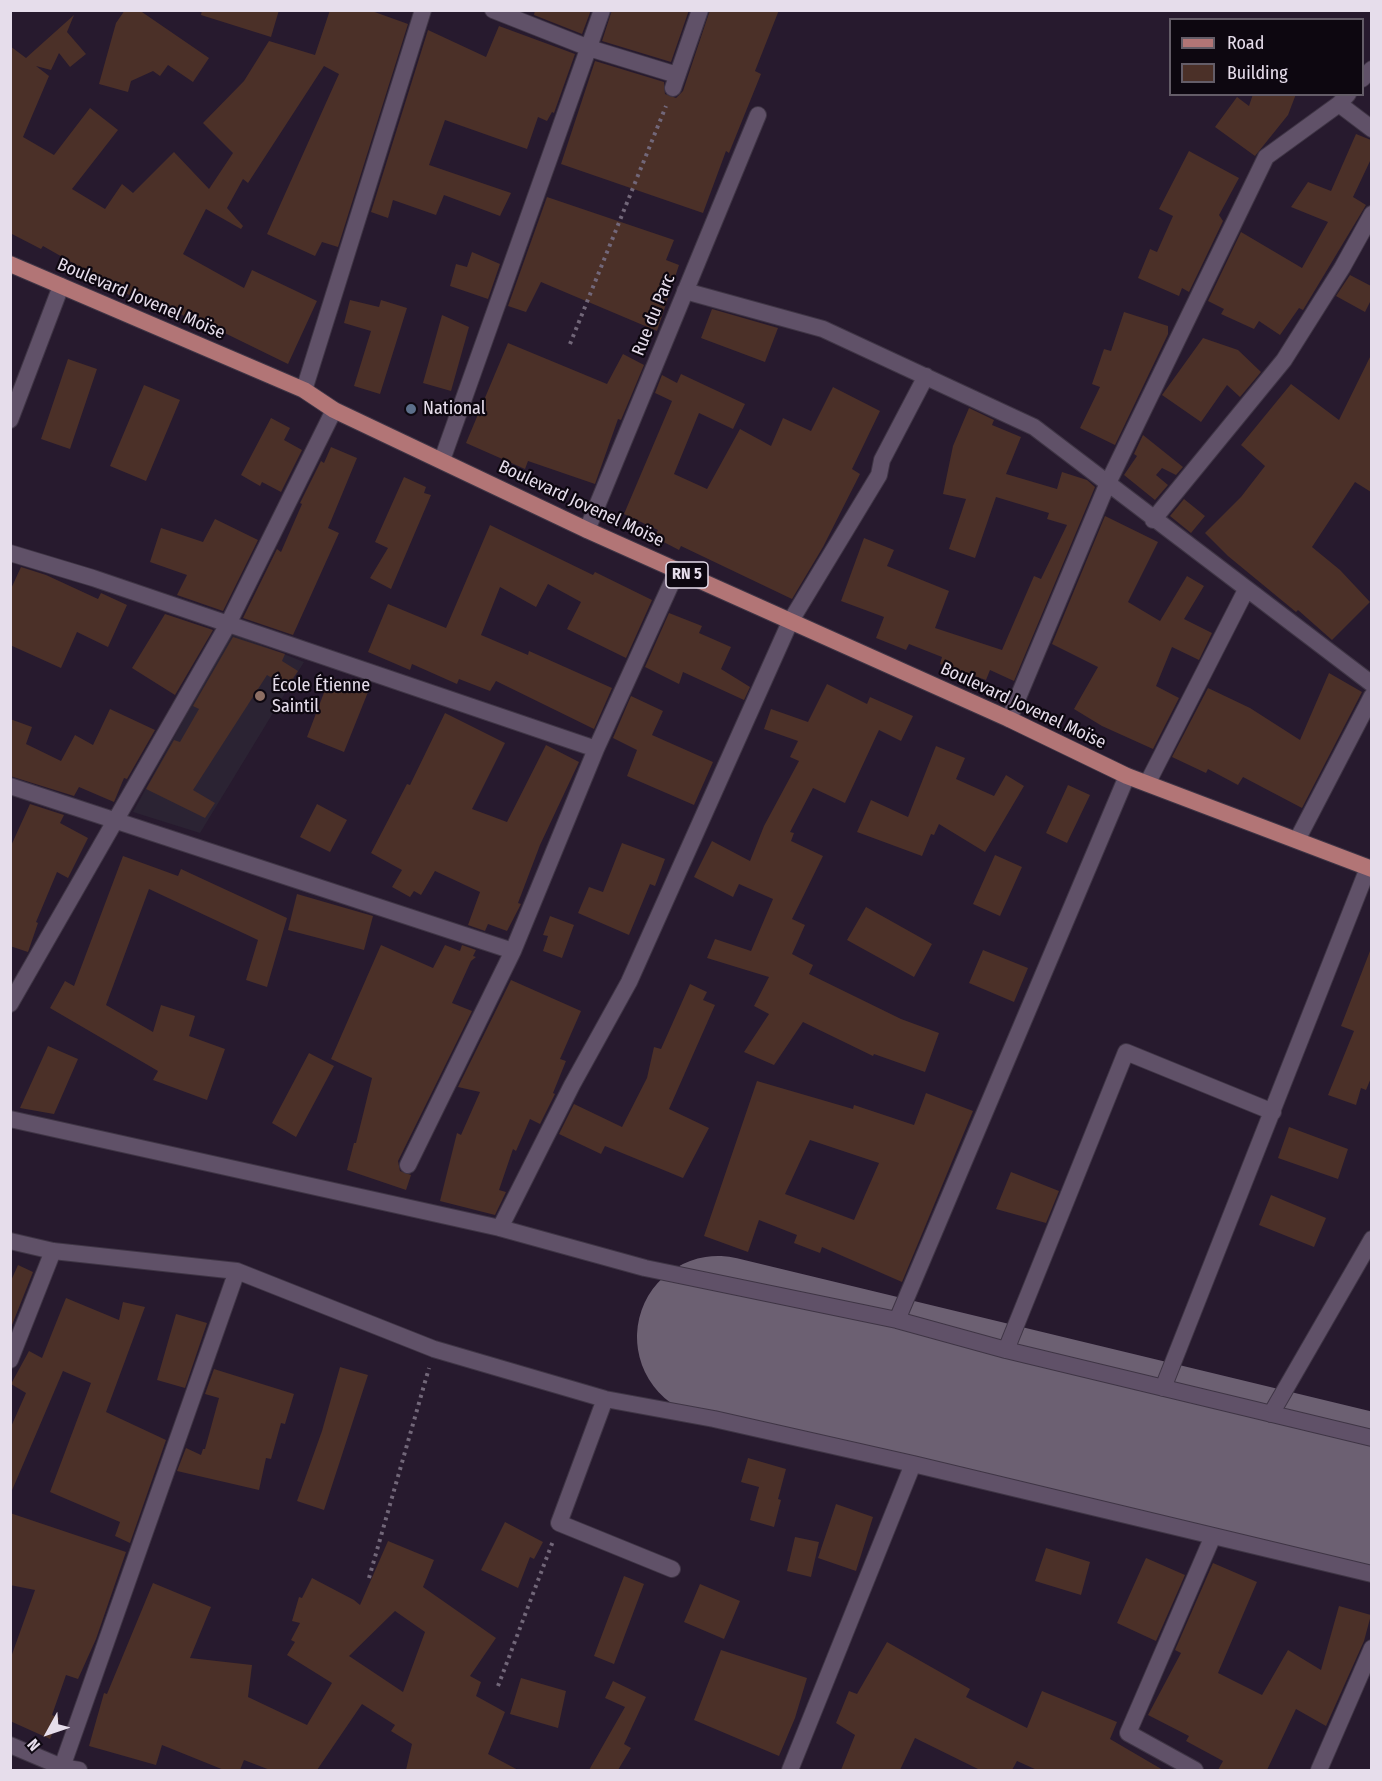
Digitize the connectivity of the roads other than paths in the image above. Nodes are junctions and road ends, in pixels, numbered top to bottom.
1 (423, 10) edge
2 (493, 10) edge
3 (602, 10) edge
4 (700, 10) edge
5 (589, 48) junction
6 (1343, 99) edge
7 (758, 116) dead end
8 (1371, 129) edge
9 (1371, 214) edge
10 (10, 264) edge
11 (61, 286) junction
12 (685, 291) junction
13 (926, 376) junction
14 (304, 390) junction
15 (334, 410) junction
16 (10, 420) edge
17 (442, 460) junction
18 (1107, 485) junction
19 (1153, 520) junction
20 (587, 530) junction
21 (10, 553) edge
22 (676, 571) junction
23 (1246, 590) junction
24 (790, 622) junction
25 (226, 626) junction
26 (1371, 684) edge
27 (1371, 696) edge
28 (1009, 719) junction
29 (596, 749) junction
30 (1127, 776) junction
31 (1148, 782) junction
32 (10, 786) edge
33 (117, 820) junction
34 (1297, 840) junction
35 (1370, 868) edge
36 (513, 951) junction
37 (10, 1004) edge
38 (1273, 1112) junction
39 (10, 1119) edge
40 (408, 1165) dead end
41 (500, 1227) junction
42 (1371, 1239) edge
43 (10, 1241) edge
44 (53, 1251) junction
45 (237, 1271) junction
46 (897, 1320) junction
47 (1006, 1350) junction
48 (10, 1360) edge
49 (1162, 1388) junction
50 (604, 1399) junction
51 (1272, 1414) junction
52 (1371, 1438) edge
53 (913, 1464) junction
54 (1213, 1536) junction
55 (672, 1569) dead end
56 (1371, 1574) edge
57 (1371, 1648) edge
58 (10, 1744) edge
59 (62, 1767) junction
60 (79, 1770) edge
61 (790, 1770) edge
62 (1195, 1770) edge
63 (1319, 1770) edge

1 - 14 street
2 - 5 street
3 - 5 street
4 - 5 street
5 - 17 street
6 - 8 street
6 - 18 street
7 - 12 street, Rue du Parc
9 - 19 street
10 - 11 main road, Boulevard Jovenel Moïse / RN 5
11 - 14 main road, Boulevard Jovenel Moïse / RN 5
11 - 16 street
12 - 13 street
12 - 20 street, Rue du Parc
13 - 18 street
13 - 24 street
14 - 15 main road, Boulevard Jovenel Moïse / RN 5
15 - 17 main road, Boulevard Jovenel Moïse / RN 5
15 - 25 street
17 - 20 main road, Boulevard Jovenel Moïse / RN 5
18 - 19 street
18 - 28 street
19 - 23 street
20 - 22 main road, Boulevard Jovenel Moïse / RN 5
21 - 25 street
22 - 24 main road, Boulevard Jovenel Moïse / RN 5
22 - 29 street
23 - 26 street
23 - 31 street
24 - 28 main road, Boulevard Jovenel Moïse / RN 5
24 - 41 street
25 - 29 street
25 - 33 street
27 - 34 street
28 - 30 main road, Boulevard Jovenel Moïse / RN 5
29 - 36 street
30 - 31 main road, Boulevard Jovenel Moïse / RN 5
30 - 46 street
31 - 34 main road, Boulevard Jovenel Moïse / RN 5
32 - 33 street
33 - 36 street
33 - 37 street
34 - 35 main road, Boulevard Jovenel Moïse / RN 5
35 - 38 street
36 - 40 street
38 - 47 street
38 - 49 street
39 - 41 street
41 - 46 street
42 - 51 street
43 - 44 street
44 - 45 street
44 - 48 street
45 - 50 street
45 - 59 street
46 - 47 street
47 - 49 street
49 - 51 street
50 - 53 street
50 - 55 street
51 - 52 street
53 - 54 street
53 - 61 street
54 - 56 street
54 - 62 street
57 - 63 street
58 - 59 street
59 - 60 street

